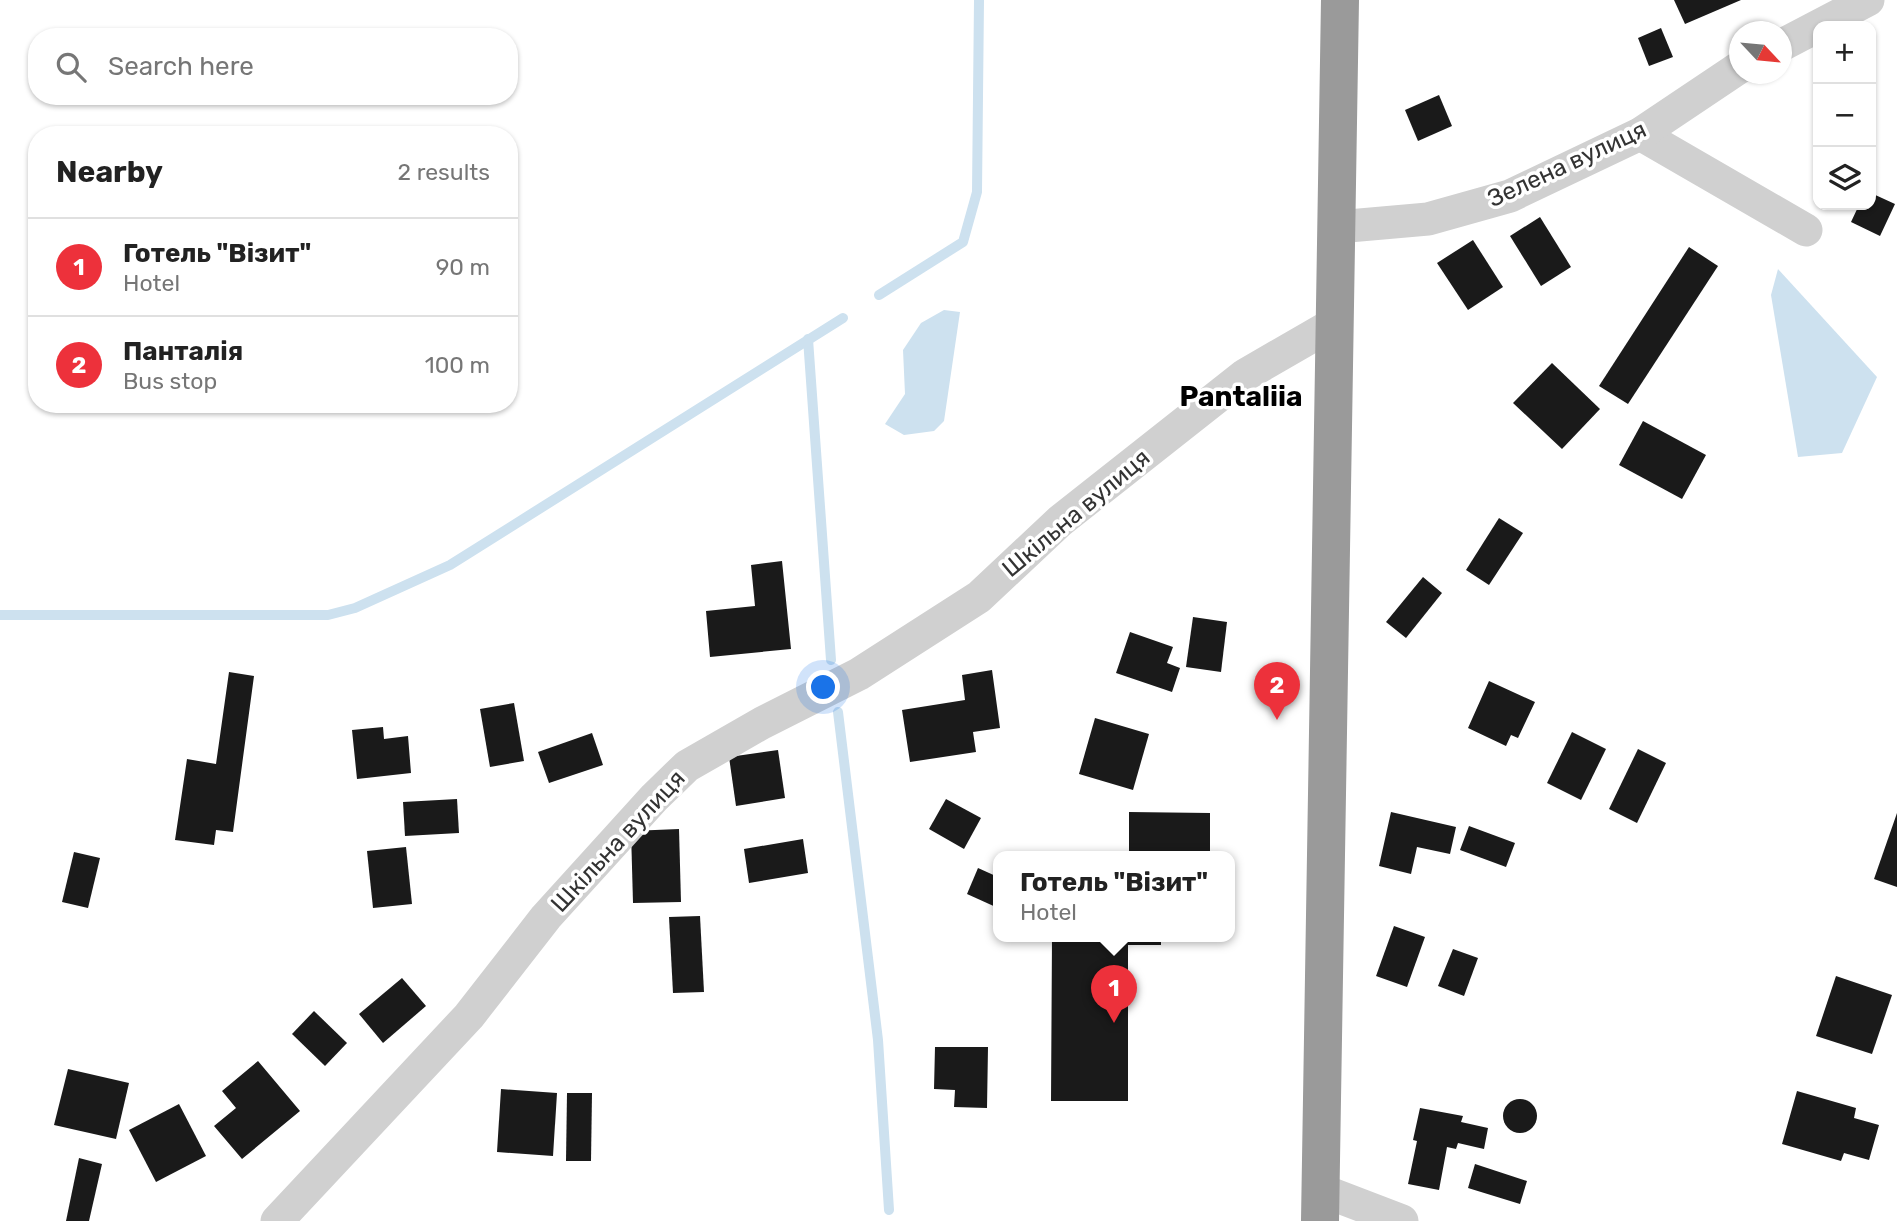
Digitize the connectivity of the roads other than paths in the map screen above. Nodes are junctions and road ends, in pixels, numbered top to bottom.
1 (1340, 0) edge
2 (1868, 0) edge
3 (1792, 39) edge
4 (1729, 74) edge
5 (1640, 134) junction
6 (1337, 227) junction
7 (1806, 230) dead end
8 (1335, 323) junction
9 (1320, 1206) edge
10 (277, 1221) edge
11 (1402, 1221) edge

1 - 6 highway
2 - 3 street
4 - 5 street, Зелена вулиця
5 - 6 street, Зелена вулиця
5 - 7 street
6 - 8 highway
8 - 9 highway
8 - 10 street, Шкільна вулиця
9 - 11 street

